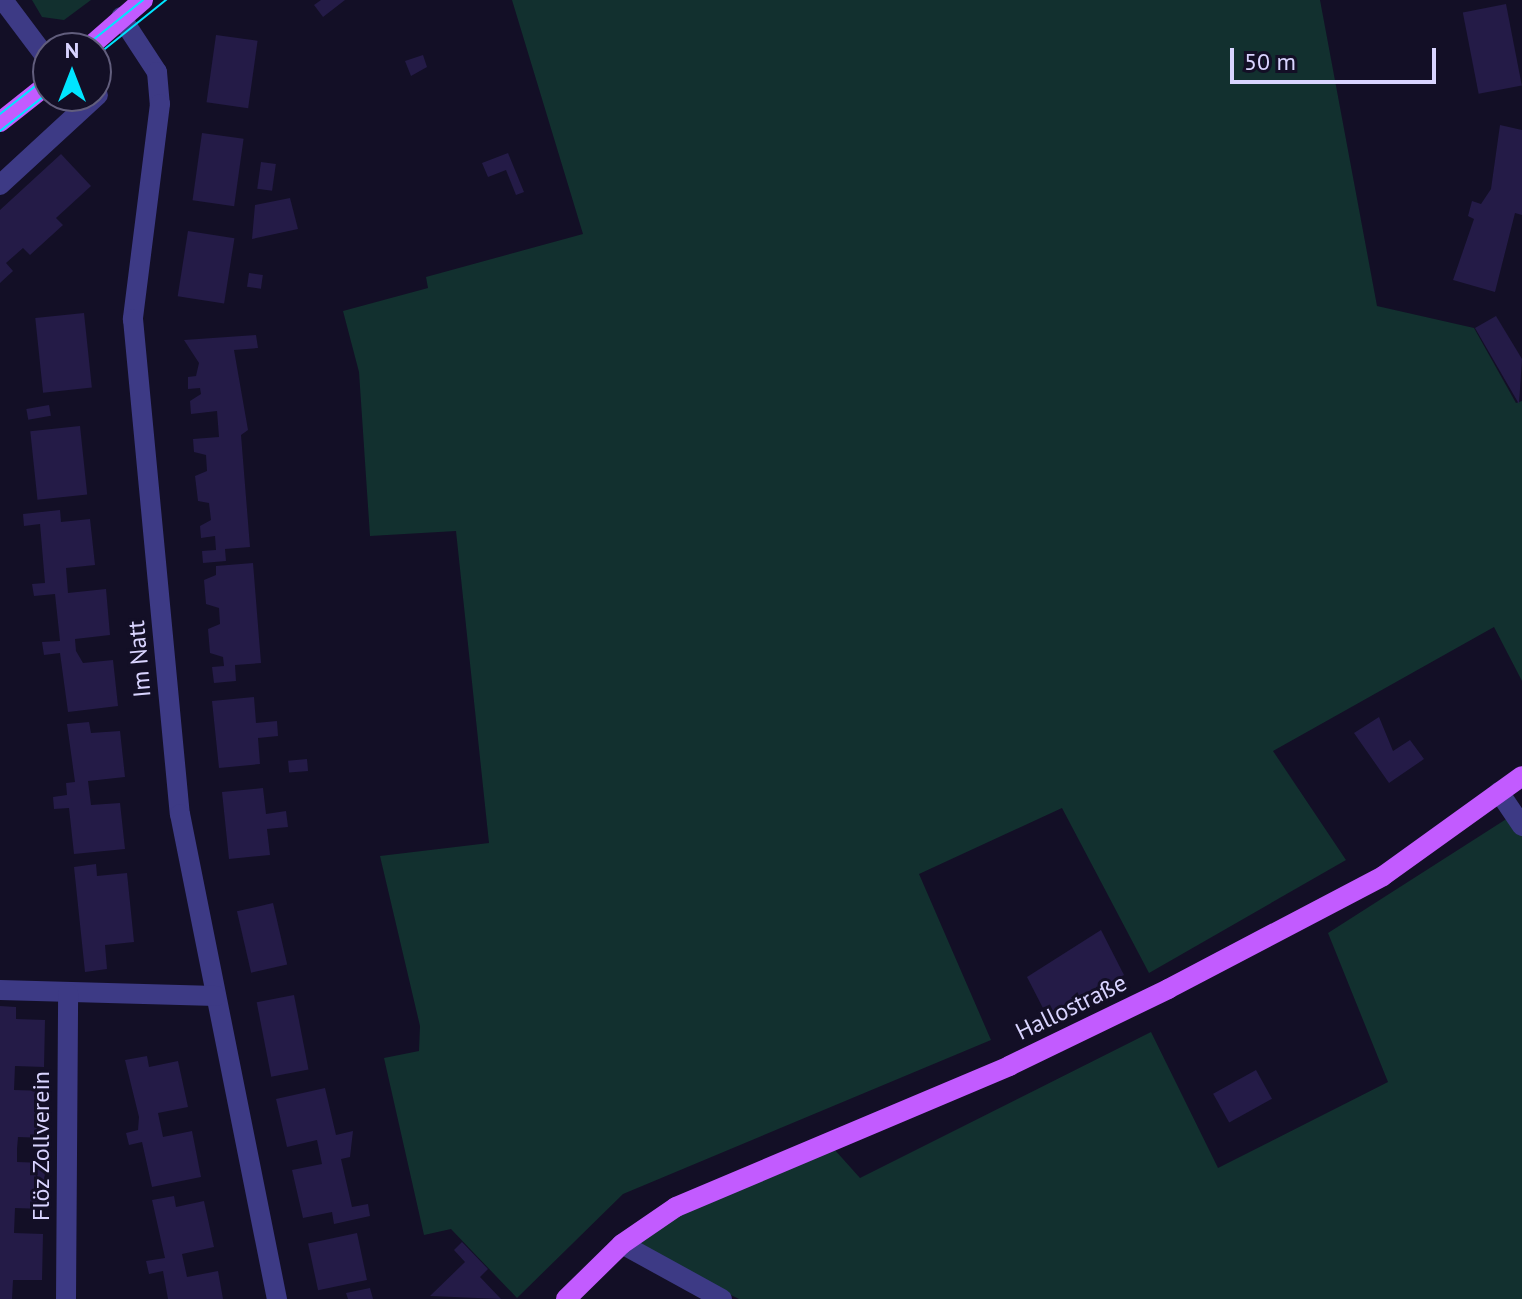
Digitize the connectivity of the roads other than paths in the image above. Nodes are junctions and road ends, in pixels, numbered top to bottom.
1 (3, 0) edge
2 (143, 0) edge
3 (121, 17) junction
4 (105, 32) edge
5 (32, 39) edge
6 (32, 97) edge
7 (79, 112) edge
8 (0, 122) edge
9 (0, 185) edge
10 (1522, 776) edge
11 (1499, 792) junction
12 (1522, 826) edge
13 (0, 990) edge
14 (68, 993) junction
15 (216, 996) junction
16 (622, 1244) junction
17 (66, 1299) edge
18 (277, 1299) edge
19 (566, 1299) edge
20 (722, 1299) edge

1 - 5 street
2 - 3 main road
3 - 4 main road
3 - 15 street, Im Natt
6 - 8 main road
7 - 9 street
10 - 11 main road, Hallostraße
11 - 12 street
11 - 16 main road, Hallostraße
13 - 14 street
14 - 15 street
14 - 17 street, Flöz Zollverein
15 - 18 street, Im Natt
16 - 19 main road, Hallostraße
16 - 20 street

